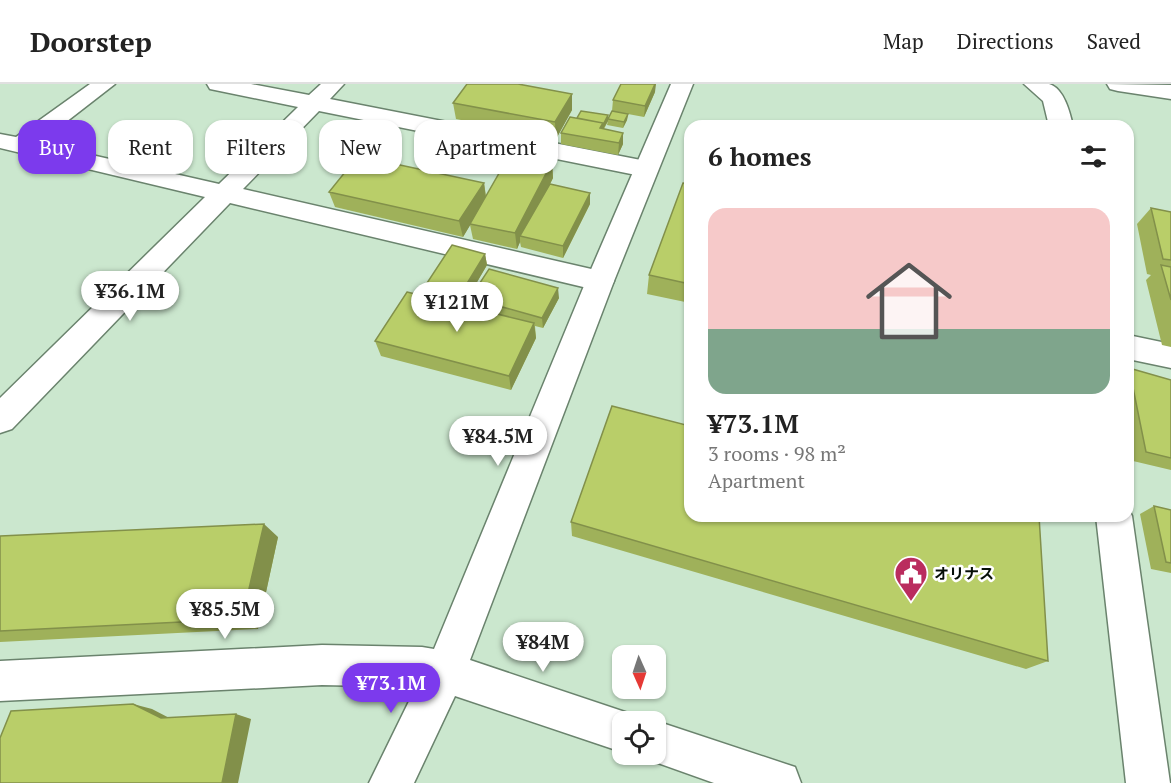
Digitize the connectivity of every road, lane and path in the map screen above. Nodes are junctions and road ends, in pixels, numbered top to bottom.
1 (104, 84) edge
2 (218, 84) edge
3 (333, 84) edge
4 (682, 84) edge
5 (1118, 84) edge
6 (1040, 85) edge
7 (1171, 92) edge
8 (315, 103) junction
9 (1060, 120) edge
10 (11, 143) edge
11 (646, 169) junction
12 (226, 192) junction
13 (600, 281) junction
14 (1134, 348) edge
15 (1171, 356) edge
16 (0, 419) edge
17 (1115, 522) edge
18 (445, 672) junction
19 (0, 681) edge
20 (612, 728) edge
21 (666, 745) edge
22 (391, 783) edge
23 (778, 783) edge
24 (1148, 783) edge

1 - 10 street
2 - 8 street
3 - 8 street
4 - 11 street
5 - 7 street
6 - 9 street
8 - 11 street
8 - 12 street
10 - 12 street
11 - 13 street
12 - 13 street
12 - 16 street
13 - 18 street
14 - 15 street
17 - 24 street
18 - 19 street
18 - 20 street
18 - 22 street
21 - 23 street

